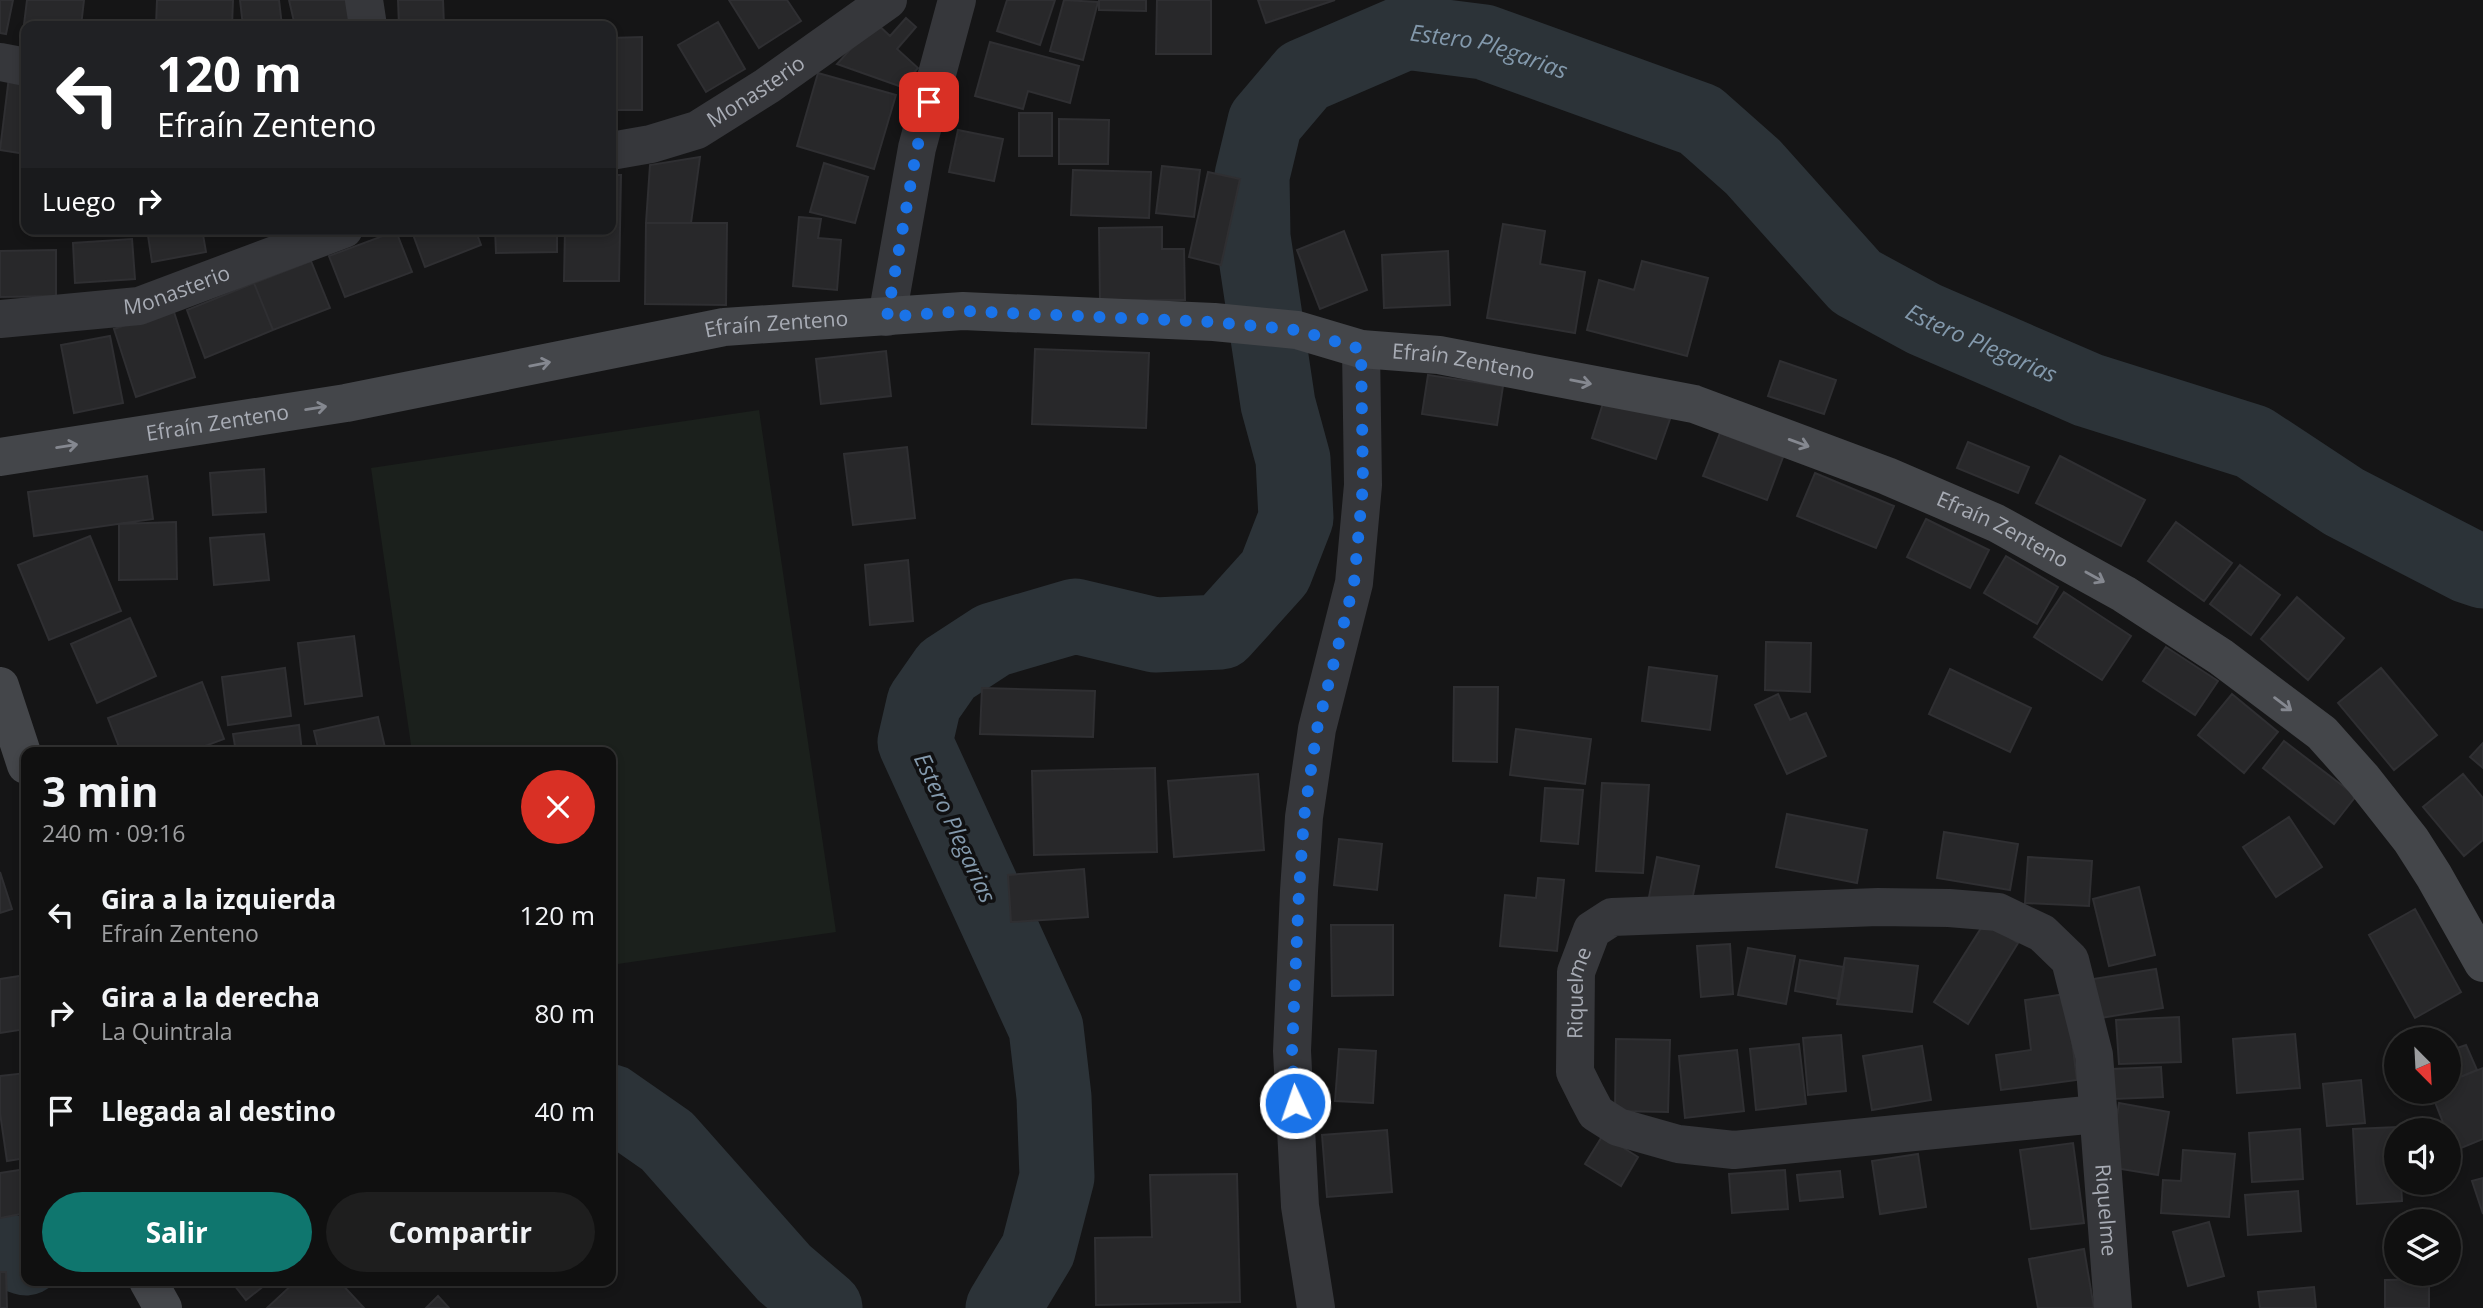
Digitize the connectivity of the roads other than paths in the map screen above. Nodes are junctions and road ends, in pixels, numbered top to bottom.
1 (364, 0) edge
2 (888, 0) edge
3 (957, 0) edge
4 (367, 21) edge
5 (0, 62) edge
6 (21, 66) edge
7 (616, 150) edge
8 (328, 235) edge
9 (887, 317) junction
10 (0, 319) edge
11 (1361, 349) junction
12 (0, 457) edge
13 (0, 686) edge
14 (21, 750) edge
15 (2483, 963) edge
16 (2097, 1114) junction
17 (1316, 1308) edge
18 (2113, 1308) edge

1 - 4 street
2 - 7 street, Monasterio
3 - 9 street
5 - 6 street
8 - 10 street, Monasterio
9 - 11 street, Efraín Zenteno
12 -> 9 street, Efraín Zenteno
11 -> 15 street, Efraín Zenteno
11 - 17 street
13 - 14 street
16 - 16 street, Riquelme
16 - 18 street, Riquelme

